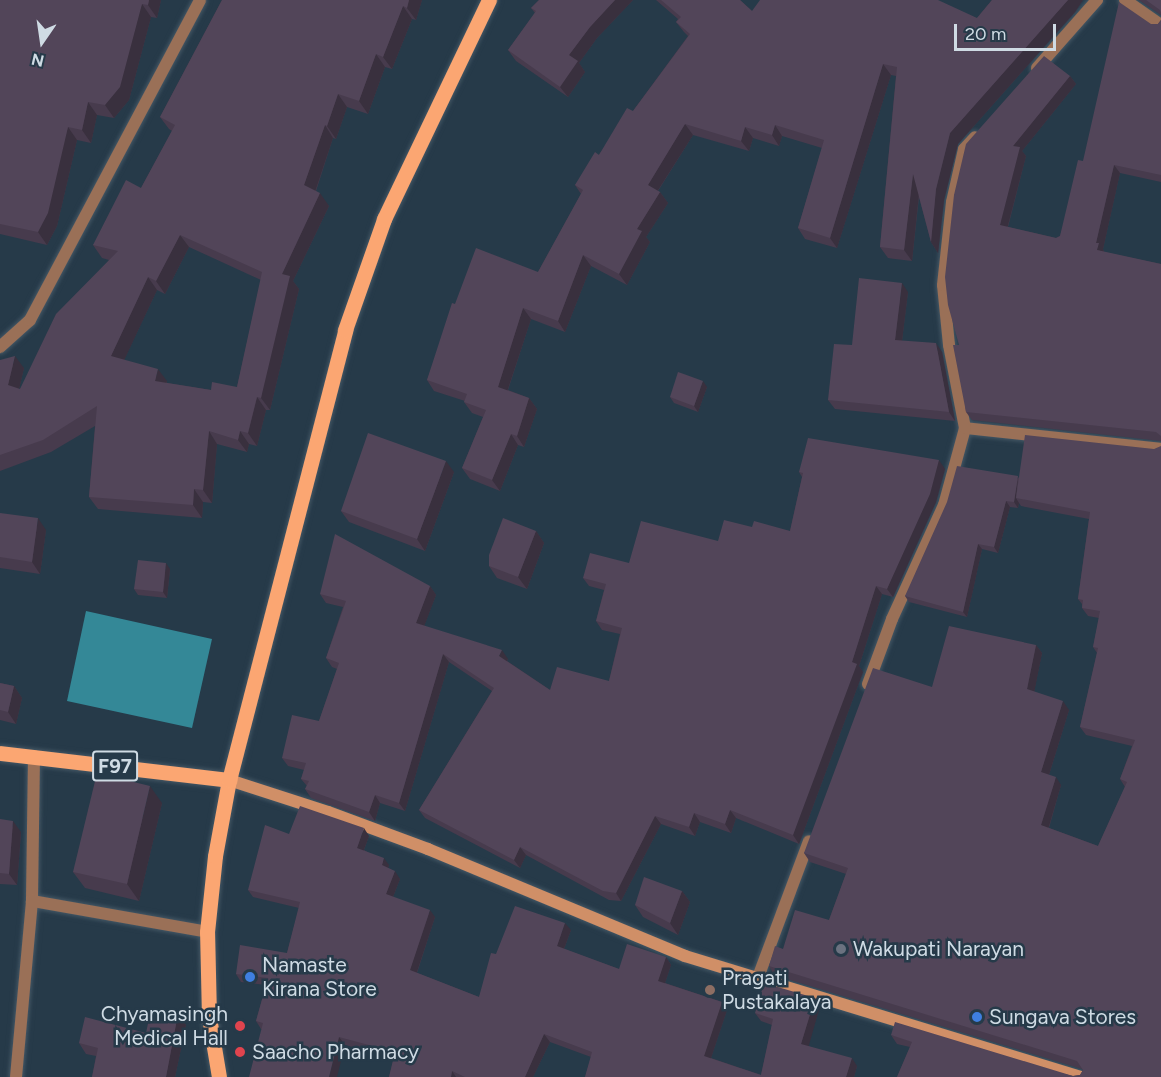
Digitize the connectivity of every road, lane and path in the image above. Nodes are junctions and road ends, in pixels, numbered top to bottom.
1 (200, 0) edge
2 (489, 0) edge
3 (1097, 0) edge
4 (1125, 0) edge
5 (1161, 25) edge
6 (1028, 80) edge
7 (988, 123) edge
8 (0, 346) edge
9 (965, 428) junction
10 (1161, 449) edge
11 (863, 695) edge
12 (0, 753) edge
13 (34, 756) junction
14 (229, 780) junction
15 (814, 827) edge
16 (33, 901) junction
17 (207, 932) junction
18 (757, 980) junction
19 (16, 1077) edge
20 (219, 1077) edge
21 (1081, 1077) edge

1 - 8 street
2 - 14 main road
3 - 6 street
4 - 5 street
7 - 9 street
9 - 10 street
9 - 11 street
12 - 13 main road, F97
13 - 14 main road, F97
13 - 16 street
14 - 17 main road
14 - 18 main road
15 - 18 street
16 - 17 street
16 - 19 street
17 - 20 main road
18 - 21 main road

